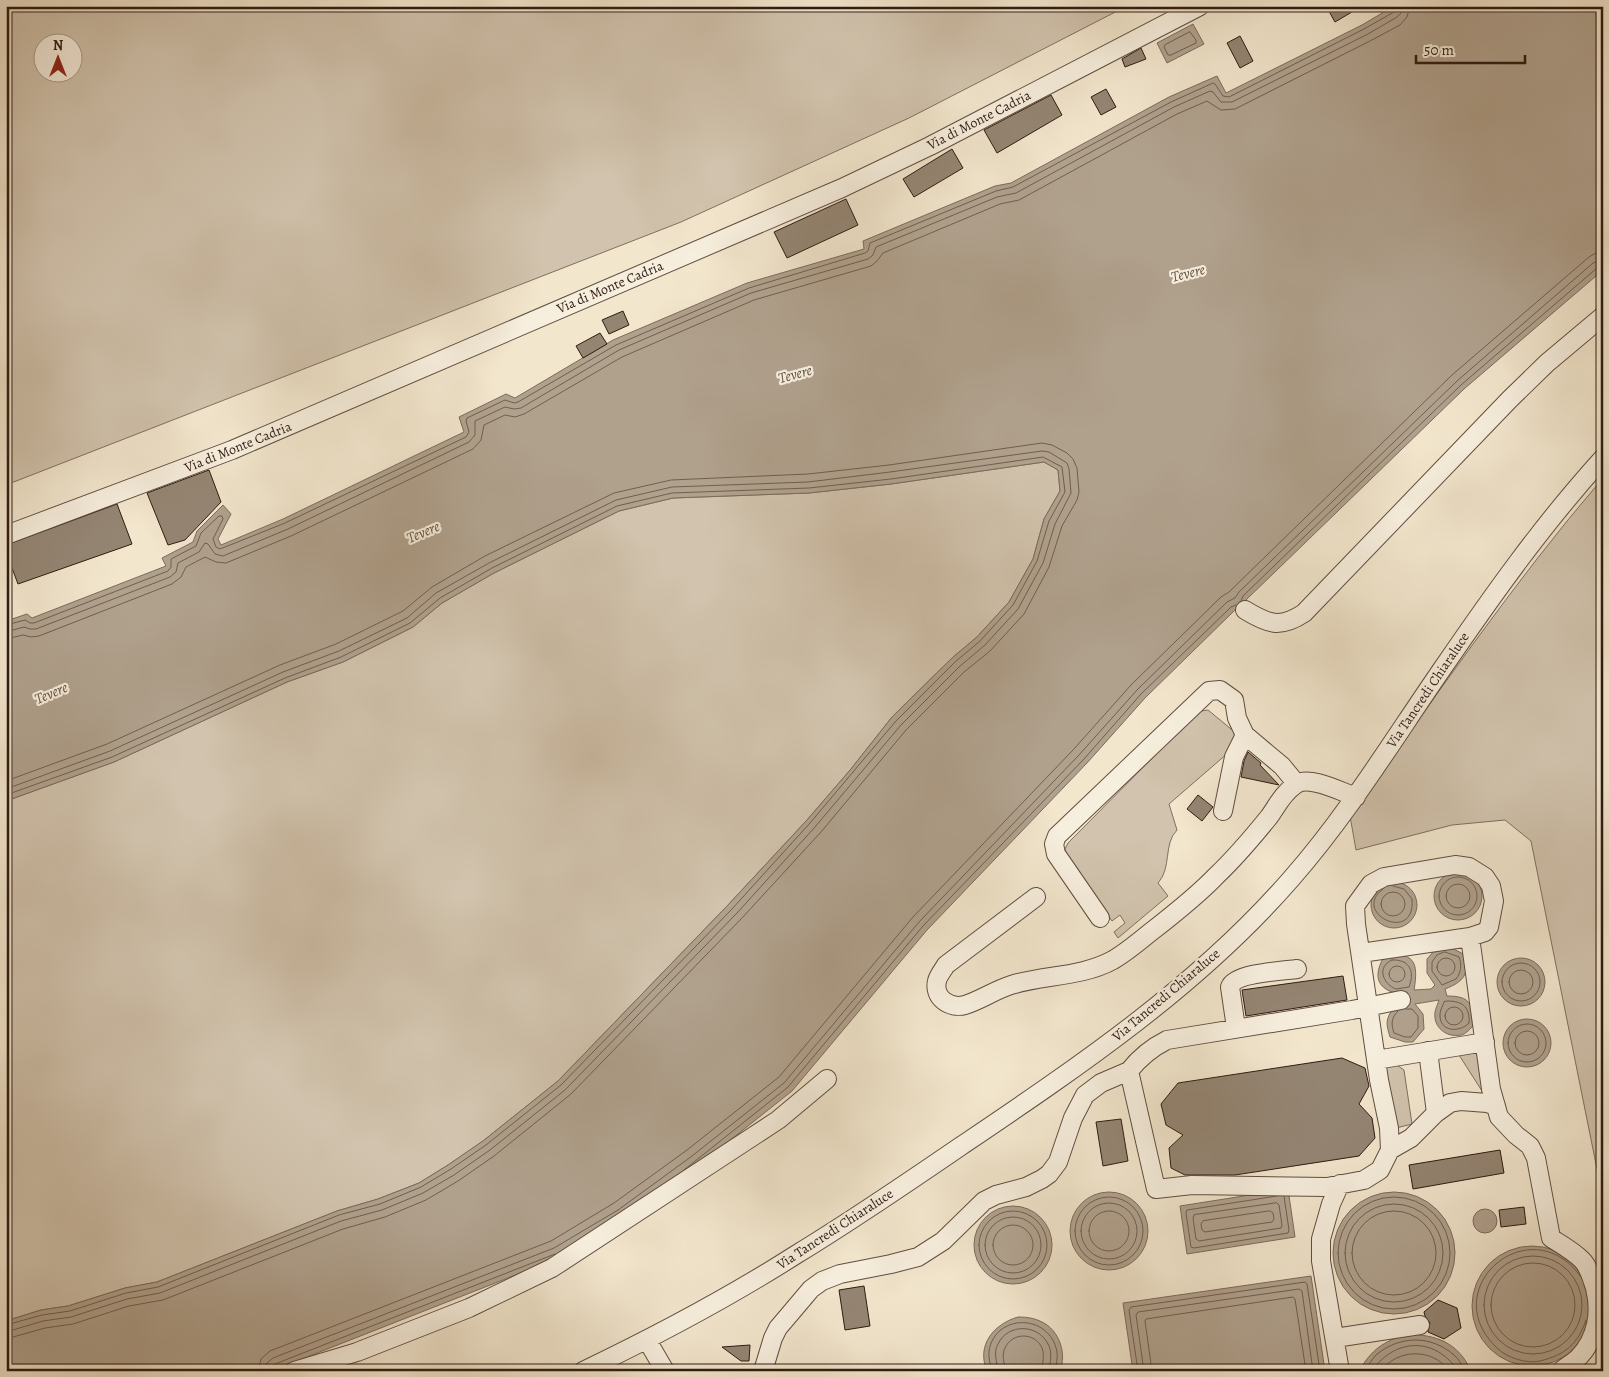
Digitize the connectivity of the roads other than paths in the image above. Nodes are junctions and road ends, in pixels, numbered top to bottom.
1 (1200, 6) edge
2 (1603, 316) edge
3 (1603, 458) edge
4 (6, 535) edge
5 (1245, 610) dead end
6 (1245, 735) junction
7 (1296, 783) junction
8 (1356, 797) junction
9 (1223, 811) dead end
10 (1036, 897) dead end
11 (1100, 918) dead end
12 (1470, 937) junction
13 (1361, 953) junction
14 (1296, 969) dead end
15 (1401, 1000) dead end
16 (1368, 1007) junction
17 (1236, 1028) junction
18 (1485, 1042) junction
19 (1428, 1051) junction
20 (1376, 1060) junction
21 (1129, 1071) junction
22 (827, 1080) dead end
23 (1496, 1106) junction
24 (1436, 1113) junction
25 (1390, 1150) junction
26 (1340, 1184) junction
27 (1420, 1325) dead end
28 (1335, 1338) junction
29 (647, 1340) junction
30 (294, 1371) edge
31 (582, 1371) edge
32 (665, 1371) edge
33 (763, 1371) edge
34 (1340, 1371) edge
35 (1561, 1371) edge

1 - 4 street, Via di Monte Cadria
2 - 5 street
3 - 8 street, Via Tancredi Chiaraluce
6 - 7 street
6 - 9 street
6 - 11 street
7 - 8 street
7 - 10 street
8 - 29 street, Via Tancredi Chiaraluce
12 - 13 street
12 - 13 street
12 - 18 street
13 - 16 street
14 - 17 street
15 - 16 street
16 - 17 street
16 - 20 street
17 - 21 street
18 - 19 street
18 - 23 street
19 - 20 street
19 - 24 street
20 - 25 street
21 - 26 street
21 - 33 street
22 - 30 street
23 - 24 street
23 - 35 street
24 - 25 street
25 - 26 street
26 - 28 street
27 - 28 street
28 - 34 street
29 - 31 street, Via Tancredi Chiaraluce
29 - 32 street

